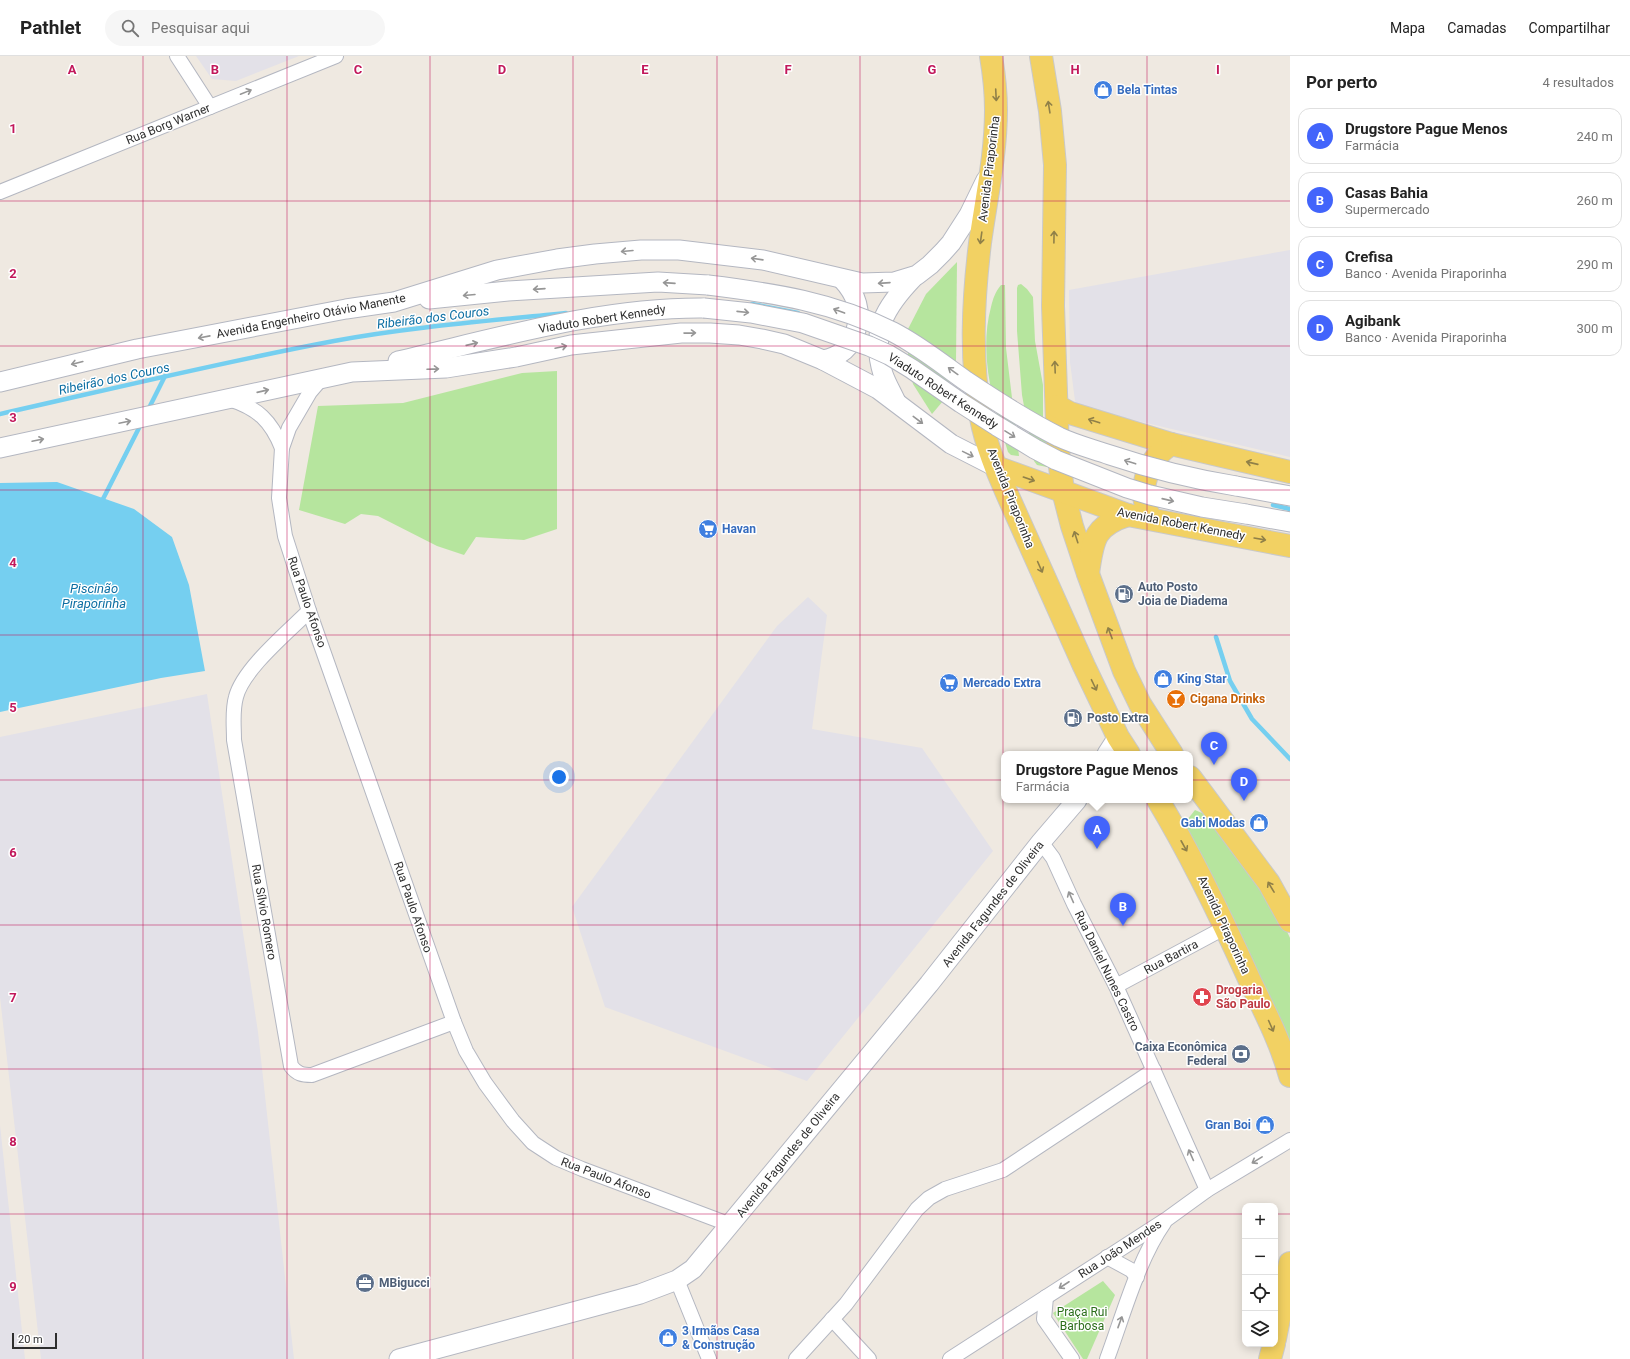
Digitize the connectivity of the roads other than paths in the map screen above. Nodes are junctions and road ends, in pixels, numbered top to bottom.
1 (176, 56) edge
2 (336, 56) edge
3 (991, 56) edge
4 (1040, 56) edge
5 (210, 107) junction
6 (991, 167) junction
7 (0, 192) edge
8 (917, 275) junction
9 (842, 279) junction
10 (394, 302) junction
11 (823, 360) junction
12 (352, 372) junction
13 (322, 378) junction
14 (0, 382) edge
15 (229, 399) junction
16 (898, 404) junction
17 (1057, 406) junction
18 (1171, 444) junction
19 (0, 448) edge
20 (282, 448) junction
21 (996, 467) junction
22 (1290, 472) edge
23 (1063, 491) junction
24 (1290, 496) edge
25 (1128, 515) junction
26 (1151, 520) junction
27 (1290, 522) edge
28 (1290, 546) edge
29 (1088, 574) junction
30 (309, 611) junction
31 (1118, 748) edge
32 (1170, 751) edge
33 (1193, 781) edge
34 (1074, 803) edge
35 (1160, 803) edge
36 (1041, 842) junction
37 (1290, 920) edge
38 (1226, 927) junction
39 (1116, 986) junction
40 (454, 1022) junction
41 (1154, 1070) junction
42 (1290, 1076) edge
43 (1290, 1140) edge
44 (1207, 1190) junction
45 (1167, 1219) junction
46 (731, 1225) junction
47 (1107, 1257) junction
48 (1290, 1263) edge
49 (1137, 1277) junction
50 (677, 1280) junction
51 (1046, 1297) junction
52 (1022, 1313) junction
53 (1044, 1319) junction
54 (832, 1320) junction
55 (1278, 1324) edge
56 (1273, 1347) edge
57 (399, 1359) edge
58 (709, 1359) edge
59 (796, 1359) edge
60 (869, 1359) edge
61 (950, 1359) edge
62 (1072, 1359) edge
63 (1107, 1359) edge
64 (1270, 1359) edge

1 - 5 street
5 -> 2 street, Rua Borg Warner
3 -> 6 main road, Avenida Piraporinha
17 -> 4 main road
5 - 7 street, Rua Borg Warner
6 - 8 main road, Avenida Engenheiro Otávio Manente
6 -> 21 main road, Avenida Piraporinha
8 -> 9 main road, Avenida Engenheiro Otávio Manente
8 - 16 main road
9 -> 10 main road, Avenida Engenheiro Otávio Manente
9 - 11 main road
10 -> 14 main road, Avenida Engenheiro Otávio Manente
24 -> 10 main road, Viaduto Robert Kennedy, bridge
12 -> 11 main road
11 - 16 main road
12 - 13 main road
12 -> 27 main road, Viaduto Robert Kennedy, bridge
15 -> 13 main road
13 - 20 street, Rua Paulo Afonso
19 -> 15 main road
15 - 20 street, Rua Paulo Afonso
16 -> 21 main road, Avenida Robert Kennedy
18 -> 17 main road
17 - 23 main road
22 -> 18 main road
18 - 26 main road
20 - 30 street, Rua Paulo Afonso
21 -> 23 main road, Avenida Robert Kennedy
21 -> 31 main road, Avenida Piraporinha
23 - 25 main road, Avenida Robert Kennedy
29 -> 23 main road
25 - 26 main road, Avenida Robert Kennedy
25 - 29 main road
26 -> 28 main road, Avenida Robert Kennedy
32 -> 29 main road
30 - 40 street, Rua Paulo Afonso
30 - 40 street, Rua Sílvio Romero
37 -> 33 main road
34 - 36 main road, Avenida Fagundes de Oliveira
35 -> 38 main road, Avenida Piraporinha
39 -> 36 street, Rua Daniel Nunes Castro
36 - 46 main road, Avenida Fagundes de Oliveira
38 - 39 street, Rua Bartira
38 -> 42 main road, Avenida Piraporinha
39 - 41 street, Rua Daniel Nunes Castro
40 - 46 street, Rua Paulo Afonso
44 -> 41 street, Rua Daniel Nunes Castro
41 - 54 street
43 -> 44 street, Rua João Mendes
44 - 45 street, Rua João Mendes
45 - 47 street, Rua João Mendes
45 - 49 street
46 - 50 main road, Avenida Fagundes de Oliveira
47 - 49 street
47 -> 51 street, Rua João Mendes
48 - 55 main road
63 -> 49 street
50 - 57 main road, Avenida Fagundes de Oliveira
50 - 58 street
51 - 52 street, Rua João Mendes
51 - 53 street
52 - 53 street
52 - 61 street, Rua João Mendes
53 - 62 street
54 - 59 street
54 - 60 street
56 - 64 main road

